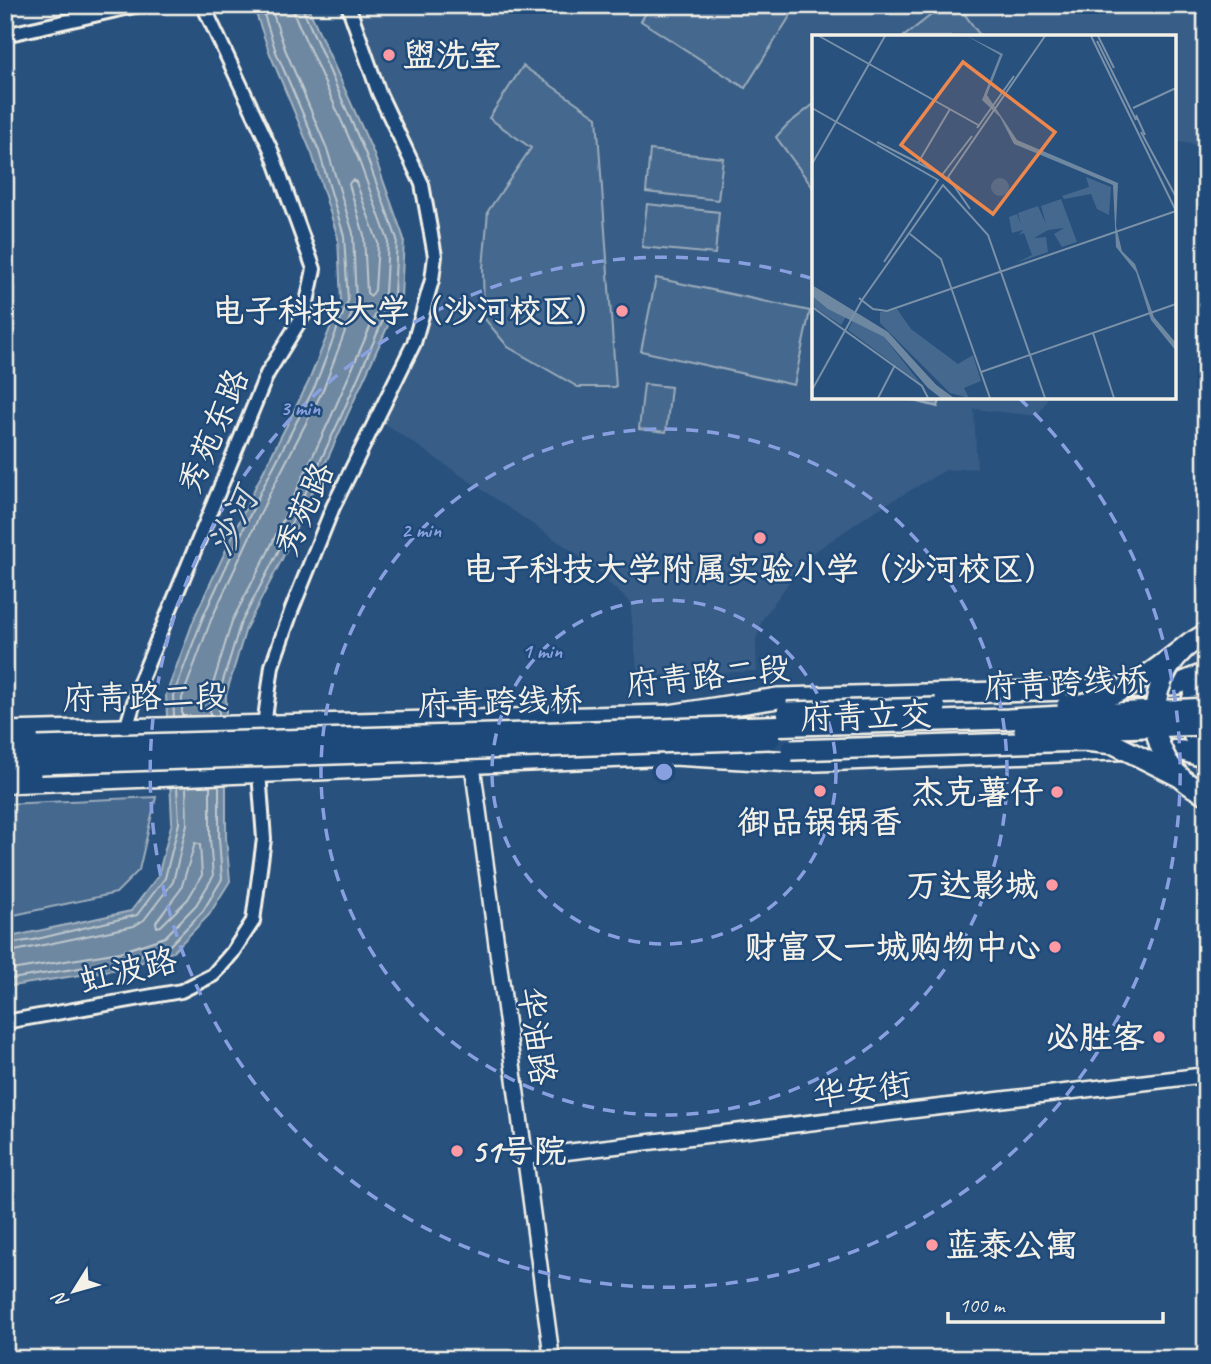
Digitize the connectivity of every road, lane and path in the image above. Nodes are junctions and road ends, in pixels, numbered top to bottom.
1 (139, 5) edge
2 (203, 5) edge
3 (348, 5) edge
4 (5, 35) edge
5 (1206, 626) edge
6 (1199, 638) edge
7 (1206, 675) edge
8 (1206, 708) edge
9 (669, 715) junction
10 (467, 721) junction
11 (1206, 725) edge
12 (264, 726) junction
13 (126, 729) junction
14 (5, 732) edge
15 (5, 748) edge
16 (673, 755) junction
17 (1206, 756) edge
18 (472, 764) junction
19 (5, 766) edge
20 (259, 772) junction
21 (1180, 777) junction
22 (5, 783) edge
23 (1206, 794) edge
24 (1206, 803) edge
25 (5, 1022) edge
26 (1206, 1075) edge
27 (526, 1157) junction
28 (552, 1359) edge

1 - 4 street
2 - 13 street, 秀苑东路
3 - 12 street, 秀苑路
5 - 6 main road, bridge
6 - 9 main road, 府青立交, bridge
6 - 21 main road, 府青立交, bridge
7 - 9 main road, 府青路二段
7 - 17 main road
8 - 15 main road, 府青跨线桥, bridge
9 - 10 main road, 府青路二段
10 - 12 main road, 府青路二段
10 - 18 street, 华油路
11 - 19 main road, 府青跨线桥, bridge
12 - 13 main road, 府青路二段
13 - 14 main road, 府青路二段
16 - 17 main road
16 - 18 main road
16 - 21 main road, 府青立交, bridge
18 - 20 main road
18 - 27 street, 华油路
20 - 22 main road
20 - 25 street, 虹波路
21 - 23 main road, 府青立交, bridge
21 - 24 main road, 府青立交, bridge
26 - 27 street, 华安街
27 - 28 street, 华油路

